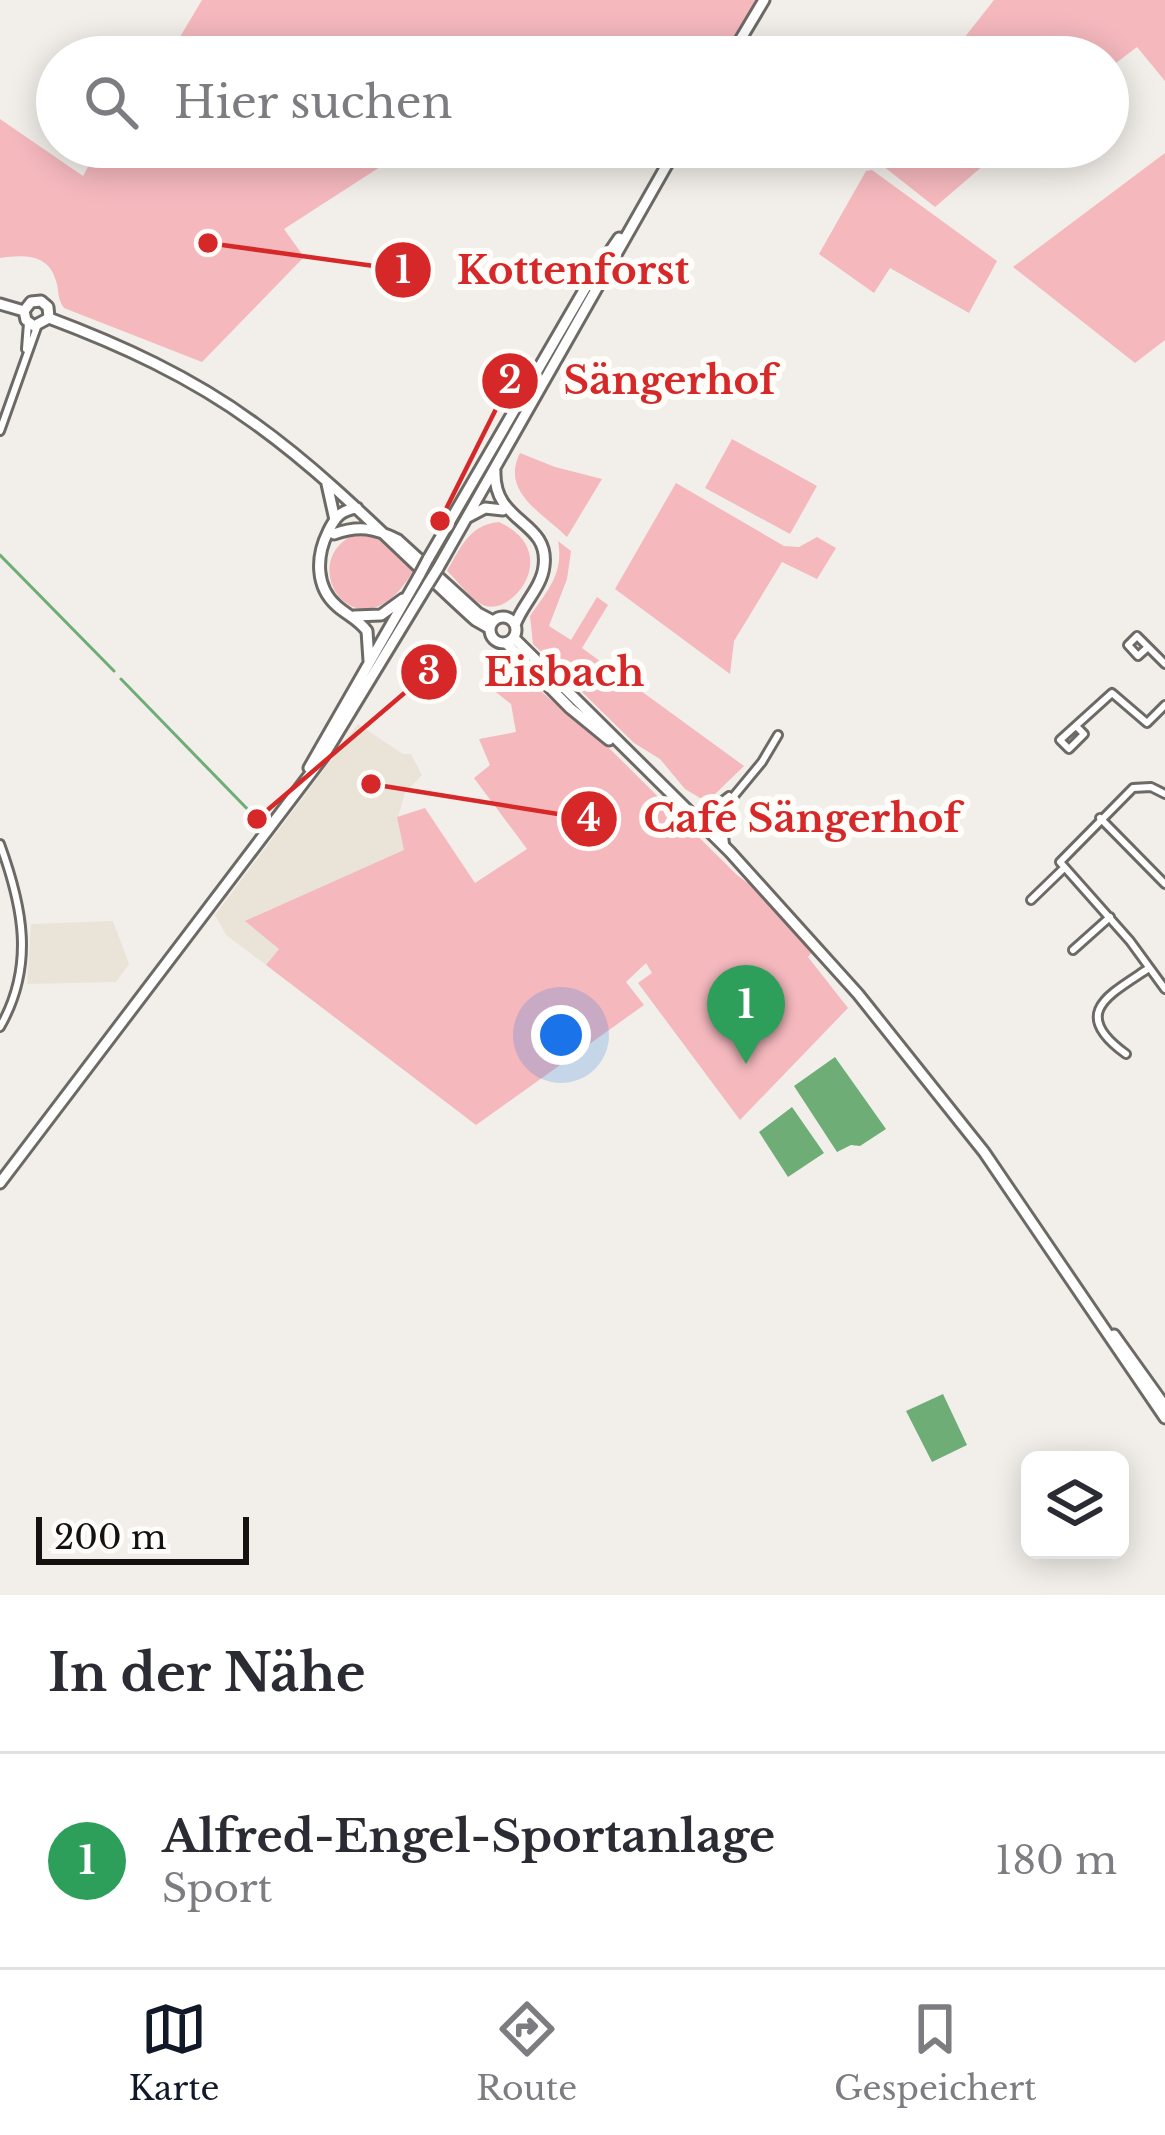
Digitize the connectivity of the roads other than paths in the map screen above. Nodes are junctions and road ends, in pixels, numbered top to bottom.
1 (764, 0) edge
2 (743, 36) edge
3 (665, 168) edge
4 (611, 257) junction
5 (0, 304) edge
6 (49, 318) junction
7 (30, 320) junction
8 (0, 431) edge
9 (497, 463) junction
10 (326, 480) junction
11 (357, 508) junction
12 (511, 514) junction
13 (335, 520) junction
14 (464, 520) junction
15 (383, 532) junction
16 (334, 534) junction
17 (321, 553) junction
18 (433, 563) junction
19 (420, 582) junction
20 (530, 595) junction
21 (352, 616) junction
22 (496, 622) junction
23 (515, 626) junction
24 (510, 641) junction
25 (1148, 647) dead end
26 (1165, 664) edge
27 (368, 668) junction
28 (1165, 705) edge
29 (1077, 727) dead end
30 (778, 735) dead end
31 (307, 773) junction
32 (732, 794) junction
33 (1165, 794) edge
34 (721, 811) junction
35 (1100, 818) junction
36 (698, 820) junction
37 (0, 844) edge
38 (726, 848) junction
39 (1063, 869) junction
40 (1165, 884) edge
41 (1031, 899) dead end
42 (1110, 917) junction
43 (1073, 950) dead end
44 (1149, 968) junction
45 (1165, 989) edge
46 (0, 1028) edge
47 (1126, 1054) dead end
48 (0, 1183) edge
49 (1099, 1317) junction
50 (1165, 1406) edge
51 (1165, 1418) edge

1 - 2 main road
3 - 4 main road
4 - 9 main road
4 - 18 main road
5 - 7 main road
6 - 7 main road
6 - 7 main road
6 - 10 main road
7 - 8 street
9 - 12 main road
9 - 14 main road
10 - 11 main road
10 - 13 main road
11 - 13 main road
11 - 15 main road
11 - 16 main road
12 - 14 main road
12 - 20 main road
13 - 17 main road
14 - 18 main road
15 - 16 main road
15 - 22 main road
16 - 17 main road
17 - 21 main road
18 - 19 main road, bridge
19 - 21 main road
19 - 27 main road
19 - 31 main road
20 - 22 main road
20 - 23 main road
21 - 27 main road
22 - 23 main road
22 - 24 main road
23 - 24 main road
24 - 36 main road
25 - 26 street
27 - 31 main road
28 - 29 street
30 - 32 street
31 - 48 main road
32 - 34 street
32 - 36 street
33 - 35 street
34 - 36 street
34 - 38 street
35 - 39 street
35 - 40 street
36 - 38 main road
37 - 46 street
38 - 49 main road
39 - 41 street
39 - 42 street
42 - 43 street
42 - 44 street
44 - 45 street
44 - 47 street
49 - 50 main road
49 - 51 main road

